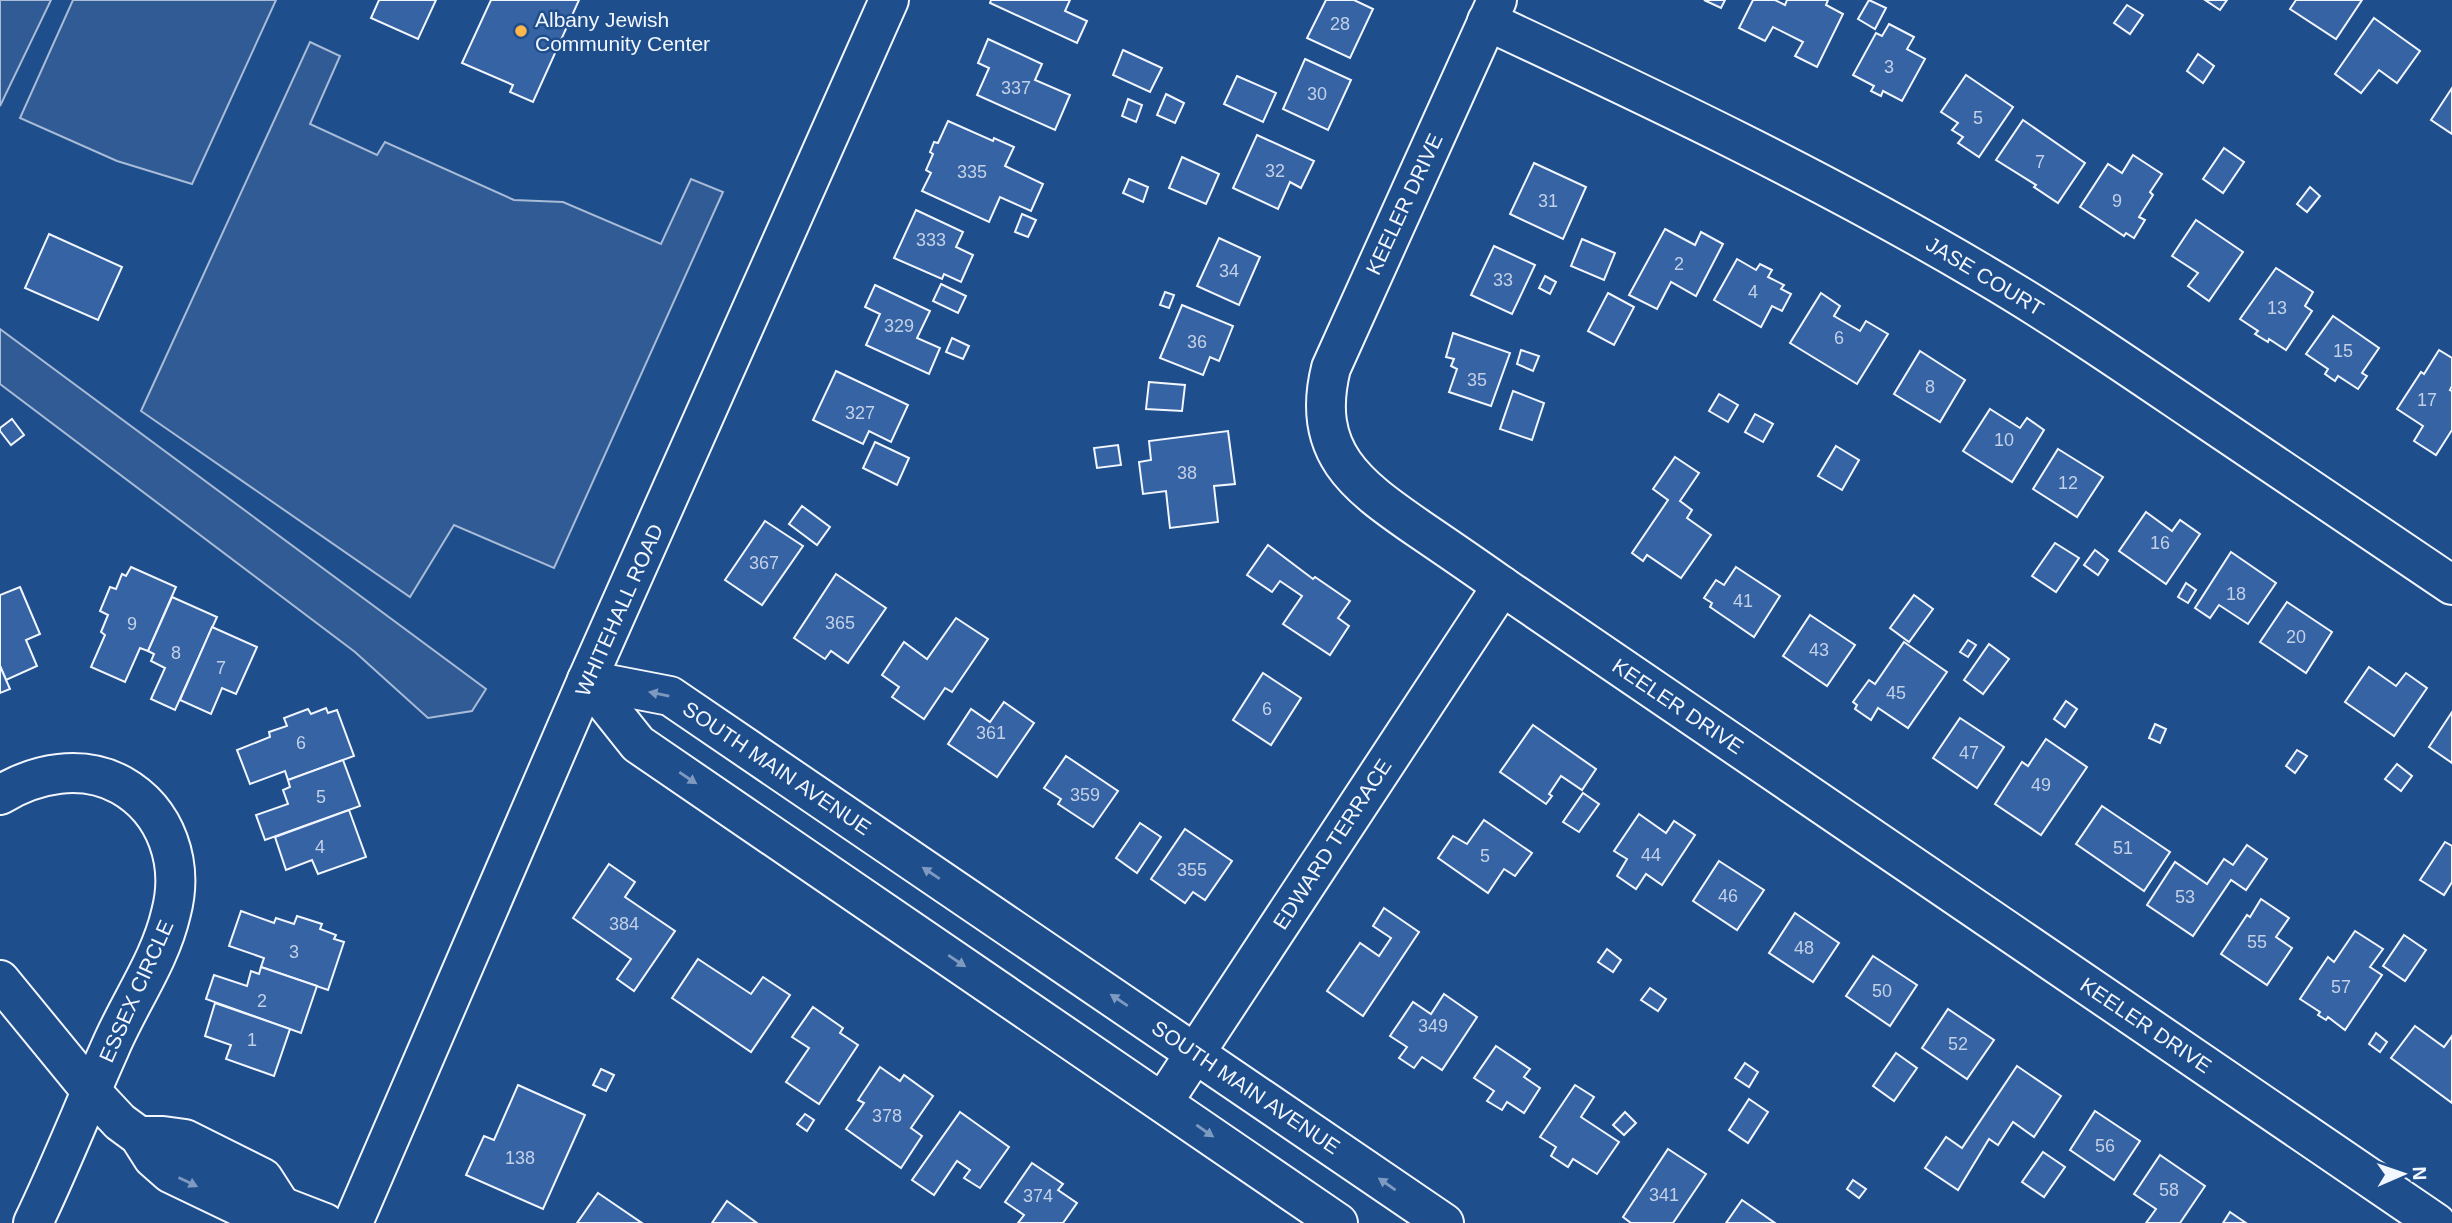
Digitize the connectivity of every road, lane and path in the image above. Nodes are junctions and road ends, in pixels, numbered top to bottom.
1 (889, 0) edge
2 (1492, 10) edge
3 (2452, 585) edge
4 (1502, 586) junction
5 (587, 680) junction
6 (0, 795) edge
7 (0, 980) edge
8 (1195, 1052) junction
9 (91, 1091) junction
10 (1163, 1102) junction
11 (33, 1223) edge
12 (325, 1223) edge
13 (354, 1223) edge
14 (1338, 1223) edge
15 (1444, 1223) edge
16 (2436, 1223) edge

1 - 5 street, WHITEHALL ROAD
2 - 3 street, JASE COURT
2 - 4 street, KEELER DRIVE
4 - 8 street, EDWARD TERRACE
4 - 16 street, KEELER DRIVE
8 -> 5 street, SOUTH MAIN AVENUE
5 -> 10 street
5 - 13 street, WHITEHALL ROAD
6 - 9 street, ESSEX CIRCLE
7 - 9 street
8 - 10 street, EDWARD TERRACE
15 -> 8 street, SOUTH MAIN AVENUE
9 - 11 street, ESSEX CIRCLE
9 - 12 street
10 -> 14 street

